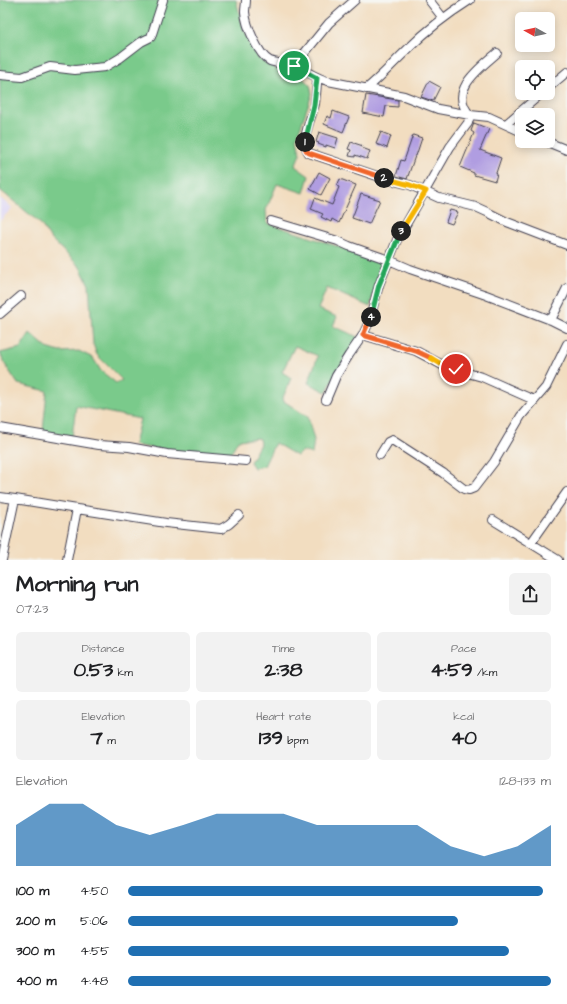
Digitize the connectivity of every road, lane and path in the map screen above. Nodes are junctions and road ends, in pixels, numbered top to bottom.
1 (163, 0) edge
2 (246, 0) edge
3 (355, 0) edge
4 (429, 0) edge
5 (470, 0) edge
6 (444, 18) junction
7 (497, 53) dead end
8 (294, 66) junction
9 (567, 72) edge
10 (0, 75) edge
11 (317, 78) junction
12 (378, 80) junction
13 (555, 82) edge
14 (366, 88) junction
15 (380, 91) junction
16 (534, 100) edge
17 (470, 115) junction
18 (506, 124) junction
19 (515, 128) edge
20 (555, 145) edge
21 (567, 150) edge
22 (426, 191) junction
23 (271, 221) dead end
24 (567, 245) edge
25 (389, 260) junction
26 (567, 288) edge
27 (21, 296) dead end
28 (0, 314) edge
29 (551, 320) junction
30 (567, 328) edge
31 (363, 335) junction
32 (567, 344) edge
33 (326, 400) dead end
34 (534, 400) junction
35 (0, 428) edge
36 (380, 455) dead end
37 (246, 461) dead end
38 (567, 492) edge
39 (0, 497) edge
40 (15, 500) junction
41 (77, 508) junction
42 (239, 516) dead end
43 (493, 520) dead end
44 (532, 543) junction
45 (2, 560) edge
46 (67, 560) edge
47 (558, 560) edge

1 - 10 street
2 - 8 street
3 - 8 street
4 - 6 street
5 - 6 street
6 - 12 street
7 - 17 street
8 - 11 street
9 - 13 street
11 - 14 street
11 - 22 street
12 - 14 street
12 - 15 street
14 - 15 street
15 - 17 street
16 - 18 street
17 - 18 street
17 - 22 street
18 - 19 street
20 - 21 street
22 - 24 street
22 - 25 street
23 - 25 street
25 - 29 street
25 - 31 street
26 - 29 street
27 - 28 street
29 - 30 street
31 - 33 street
31 - 34 street
32 - 34 street
34 - 36 street
35 - 37 street
38 - 44 street
39 - 40 street
40 - 41 street
40 - 45 street
41 - 42 street
41 - 46 street
43 - 44 street
44 - 47 street

